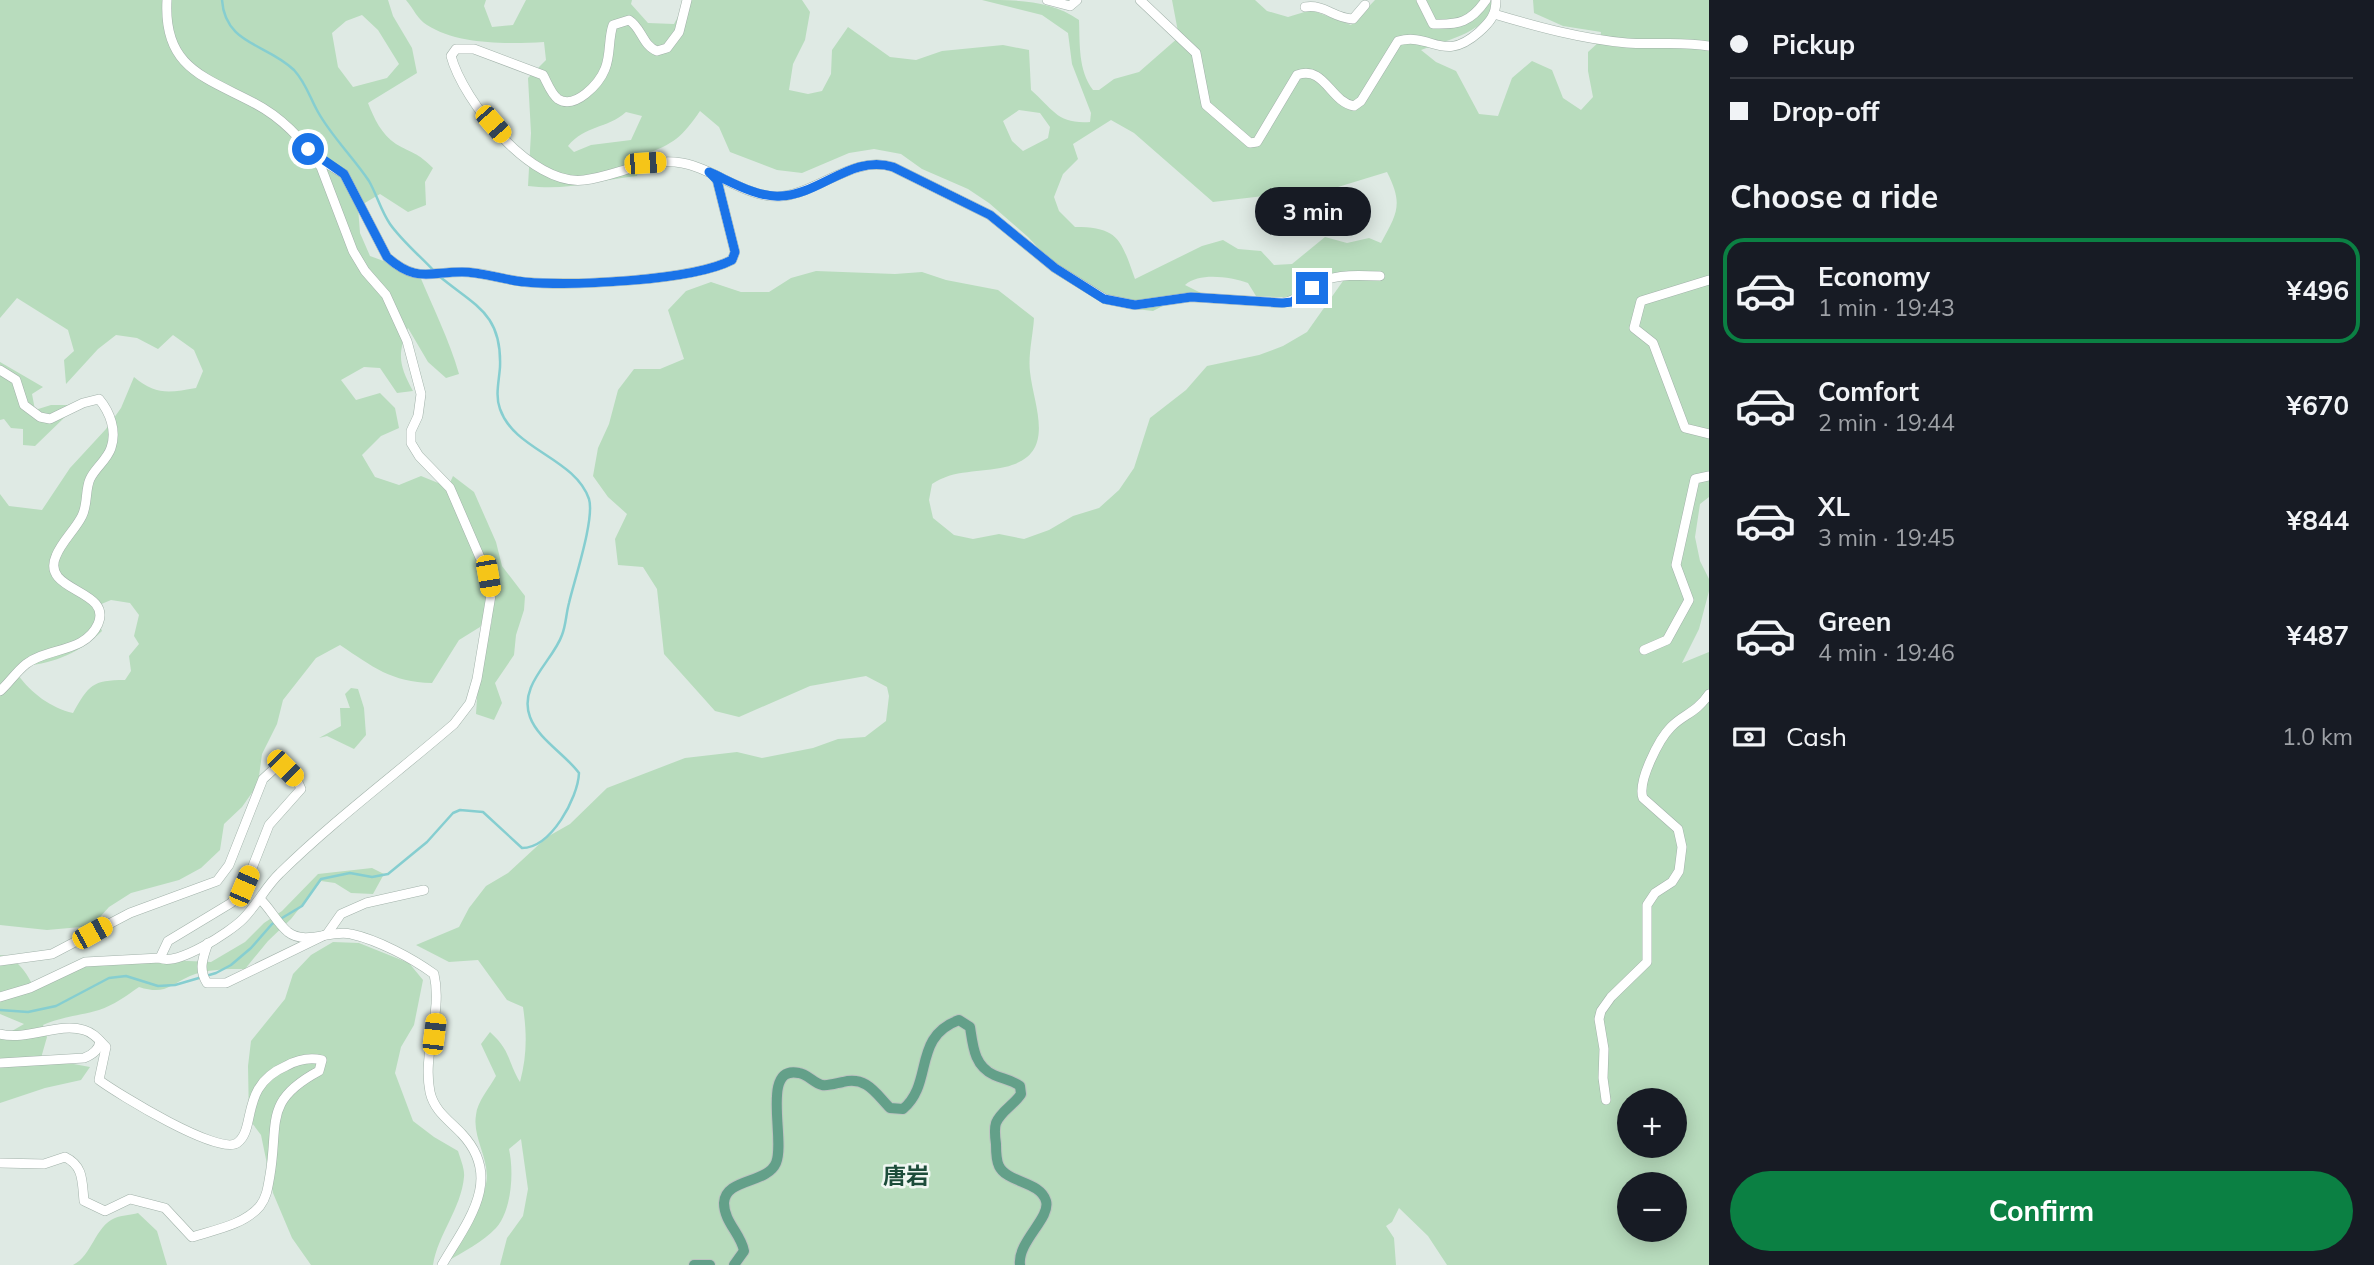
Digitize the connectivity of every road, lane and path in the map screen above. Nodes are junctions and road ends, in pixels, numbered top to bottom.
1 (167, 0) edge
2 (687, 0) edge
3 (1047, 0) edge
4 (1077, 0) edge
5 (1140, 0) edge
6 (1421, 0) edge
7 (1486, 0) edge
8 (1496, 0) edge
9 (1366, 2) edge
10 (1305, 7) dead end
11 (1494, 14) junction
12 (1709, 46) edge
13 (313, 155) junction
14 (709, 172) junction
15 (1380, 275) dead end
16 (1709, 281) edge
17 (0, 370) edge
18 (1709, 434) edge
19 (1709, 476) edge
20 (1644, 650) dead end
21 (0, 691) edge
22 (1709, 694) edge
23 (424, 890) dead end
24 (262, 901) junction
25 (327, 934) junction
26 (208, 943) junction
27 (160, 958) junction
28 (0, 961) edge
29 (0, 997) edge
30 (0, 1034) edge
31 (100, 1041) junction
32 (0, 1063) edge
33 (1606, 1100) dead end
34 (0, 1163) edge
35 (442, 1265) edge
36 (694, 1265) edge
37 (710, 1265) edge
38 (734, 1265) edge
39 (1020, 1265) edge

1 - 13 street
2 - 14 street
3 - 4 street
5 - 11 street
6 - 7 street
8 - 11 street
9 - 10 street
11 - 12 street
13 - 14 street
13 - 24 street
14 - 15 street
16 - 18 street
17 - 21 street
19 - 20 street
22 - 33 street
23 - 25 street
24 - 25 street
24 - 26 street
25 - 26 street
25 - 35 street
26 - 27 street
27 - 28 street
27 - 29 street
30 - 31 street
31 - 32 street
31 - 34 street
36 - 37 main road
38 - 39 main road

